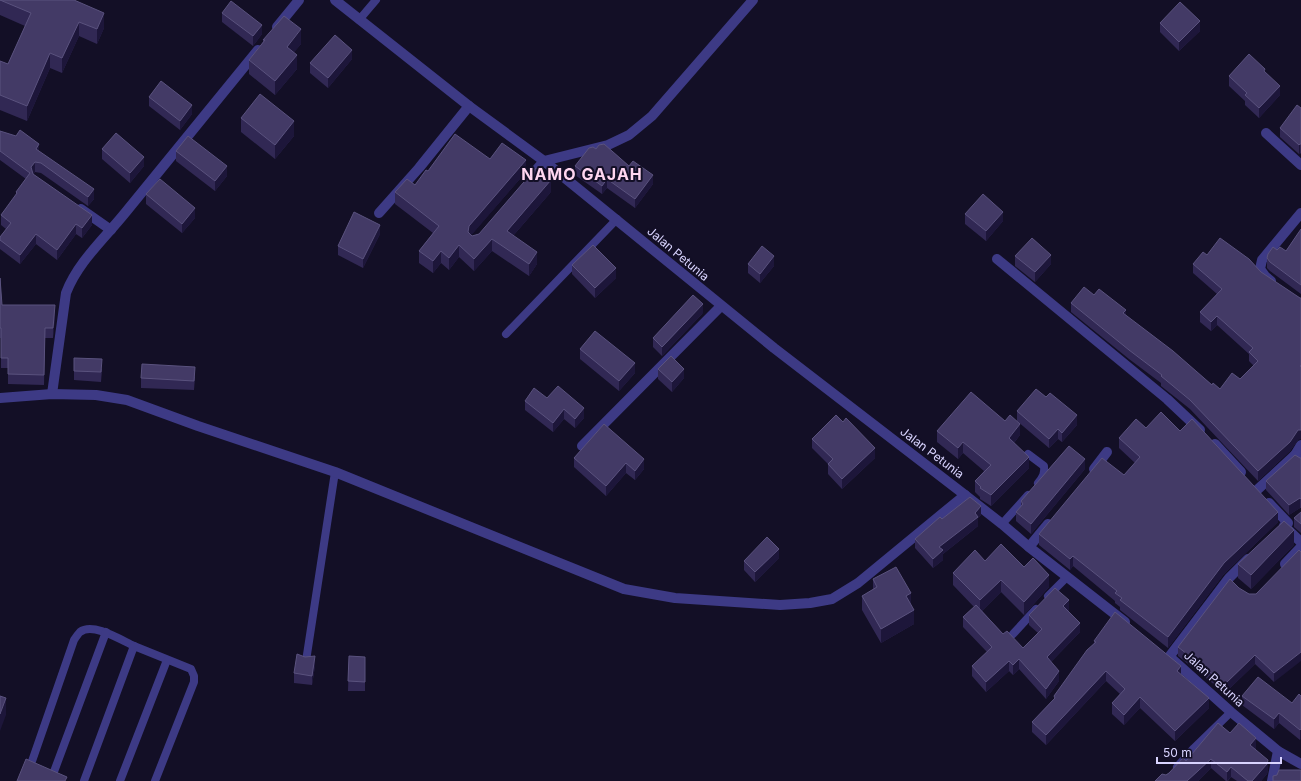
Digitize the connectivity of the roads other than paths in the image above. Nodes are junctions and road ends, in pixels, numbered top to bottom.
1 (299, 0) edge
2 (335, 0) edge
3 (376, 0) edge
4 (752, 0) edge
5 (359, 20) junction
6 (469, 106) junction
7 (1266, 133) dead end
8 (544, 161) junction
9 (1301, 165) edge
10 (524, 184) edge
11 (74, 204) edge
12 (379, 213) dead end
13 (1301, 213) edge
14 (617, 219) junction
15 (111, 230) junction
16 (997, 259) dead end
17 (1277, 284) edge
18 (721, 306) junction
19 (506, 334) dead end
20 (52, 394) junction
21 (0, 398) edge
22 (1301, 445) edge
23 (582, 446) edge
24 (1107, 452) dead end
25 (1028, 454) edge
26 (1298, 458) edge
27 (335, 472) junction
28 (1088, 476) edge
29 (1252, 485) junction
30 (965, 495) junction
31 (1053, 518) edge
32 (1002, 524) junction
33 (1301, 542) edge
34 (1301, 546) edge
35 (1028, 547) junction
36 (1255, 552) edge
37 (1277, 572) edge
38 (1067, 577) junction
39 (1229, 578) junction
40 (1238, 588) edge
41 (1133, 628) edge
42 (106, 632) junction
43 (1013, 634) dead end
44 (134, 646) junction
45 (167, 660) junction
46 (306, 661) edge
47 (1231, 712) junction
48 (1278, 751) junction
49 (1301, 764) edge
50 (1170, 774) edge
51 (52, 777) junction
52 (62, 781) edge
53 (84, 781) edge
54 (120, 781) edge
55 (155, 781) edge
56 (1272, 781) edge

1 - 15 street
2 - 5 street, Jalan Petunia
3 - 5 lane
4 - 8 street
5 - 6 street, Jalan Petunia
6 - 8 street, Jalan Petunia
6 - 12 street
7 - 9 street
8 - 10 street
8 - 14 street, Jalan Petunia
11 - 15 street
13 - 17 street
14 - 18 street, Jalan Petunia
14 - 19 lane
15 - 20 street
16 - 29 street
18 - 23 street
18 - 30 street, Jalan Petunia
20 - 21 street
20 - 27 street
22 - 26 street
24 - 28 street
25 - 32 lane
26 - 29 street
27 - 30 street
27 - 46 lane
29 - 33 street
30 - 32 street, Jalan Petunia
31 - 35 street
32 - 35 street, Jalan Petunia
34 - 37 street
35 - 38 street, Jalan Petunia
36 - 39 street
38 - 41 street, Jalan Petunia
38 - 43 lane
39 - 40 street
39 - 47 street, Jalan Petunia
42 - 44 lane
42 - 51 lane
42 - 51 lane
44 - 45 lane
44 - 53 lane
45 - 54 lane
45 - 55 lane
47 - 48 street, Jalan Petunia
47 - 50 lane
48 - 49 street, Jalan Petunia
48 - 56 street
51 - 52 lane

